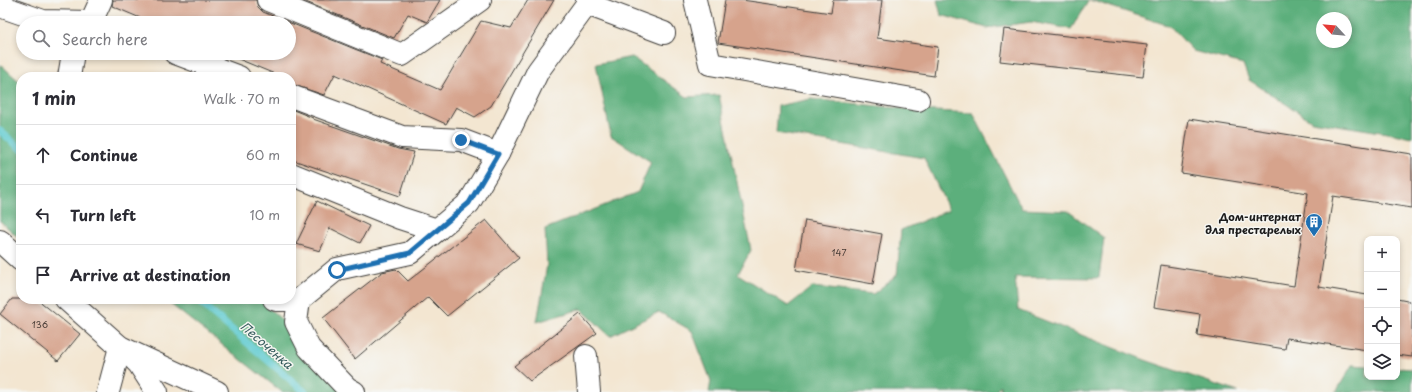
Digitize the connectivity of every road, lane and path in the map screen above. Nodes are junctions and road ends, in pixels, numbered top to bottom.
1 (100, 0) edge
2 (268, 0) edge
3 (480, 0) edge
4 (696, 0) edge
5 (587, 2) edge
6 (0, 6) edge
7 (28, 16) edge
8 (94, 16) edge
9 (664, 33) dead end
10 (72, 60) edge
11 (194, 60) edge
12 (70, 72) edge
13 (226, 72) edge
14 (296, 98) edge
15 (918, 100) dead end
16 (498, 154) junction
17 (296, 176) edge
18 (438, 230) junction
19 (0, 241) edge
20 (16, 255) edge
21 (299, 300) joint
22 (72, 304) edge
23 (120, 347) junction
24 (586, 356) dead end
25 (108, 392) edge
26 (157, 392) edge
27 (217, 392) edge
28 (354, 392) edge
29 (589, 392) edge

1 - 8 street
2 - 3 street
4 - 15 street
5 - 9 street
5 - 16 street
6 - 7 street
10 - 12 street
11 - 13 street
14 - 16 street
16 - 18 street
17 - 18 street
18 - 21 street
19 - 20 street
21 - 28 street
22 - 23 street
23 - 25 street
23 - 26 street
23 - 27 street
24 - 29 street

